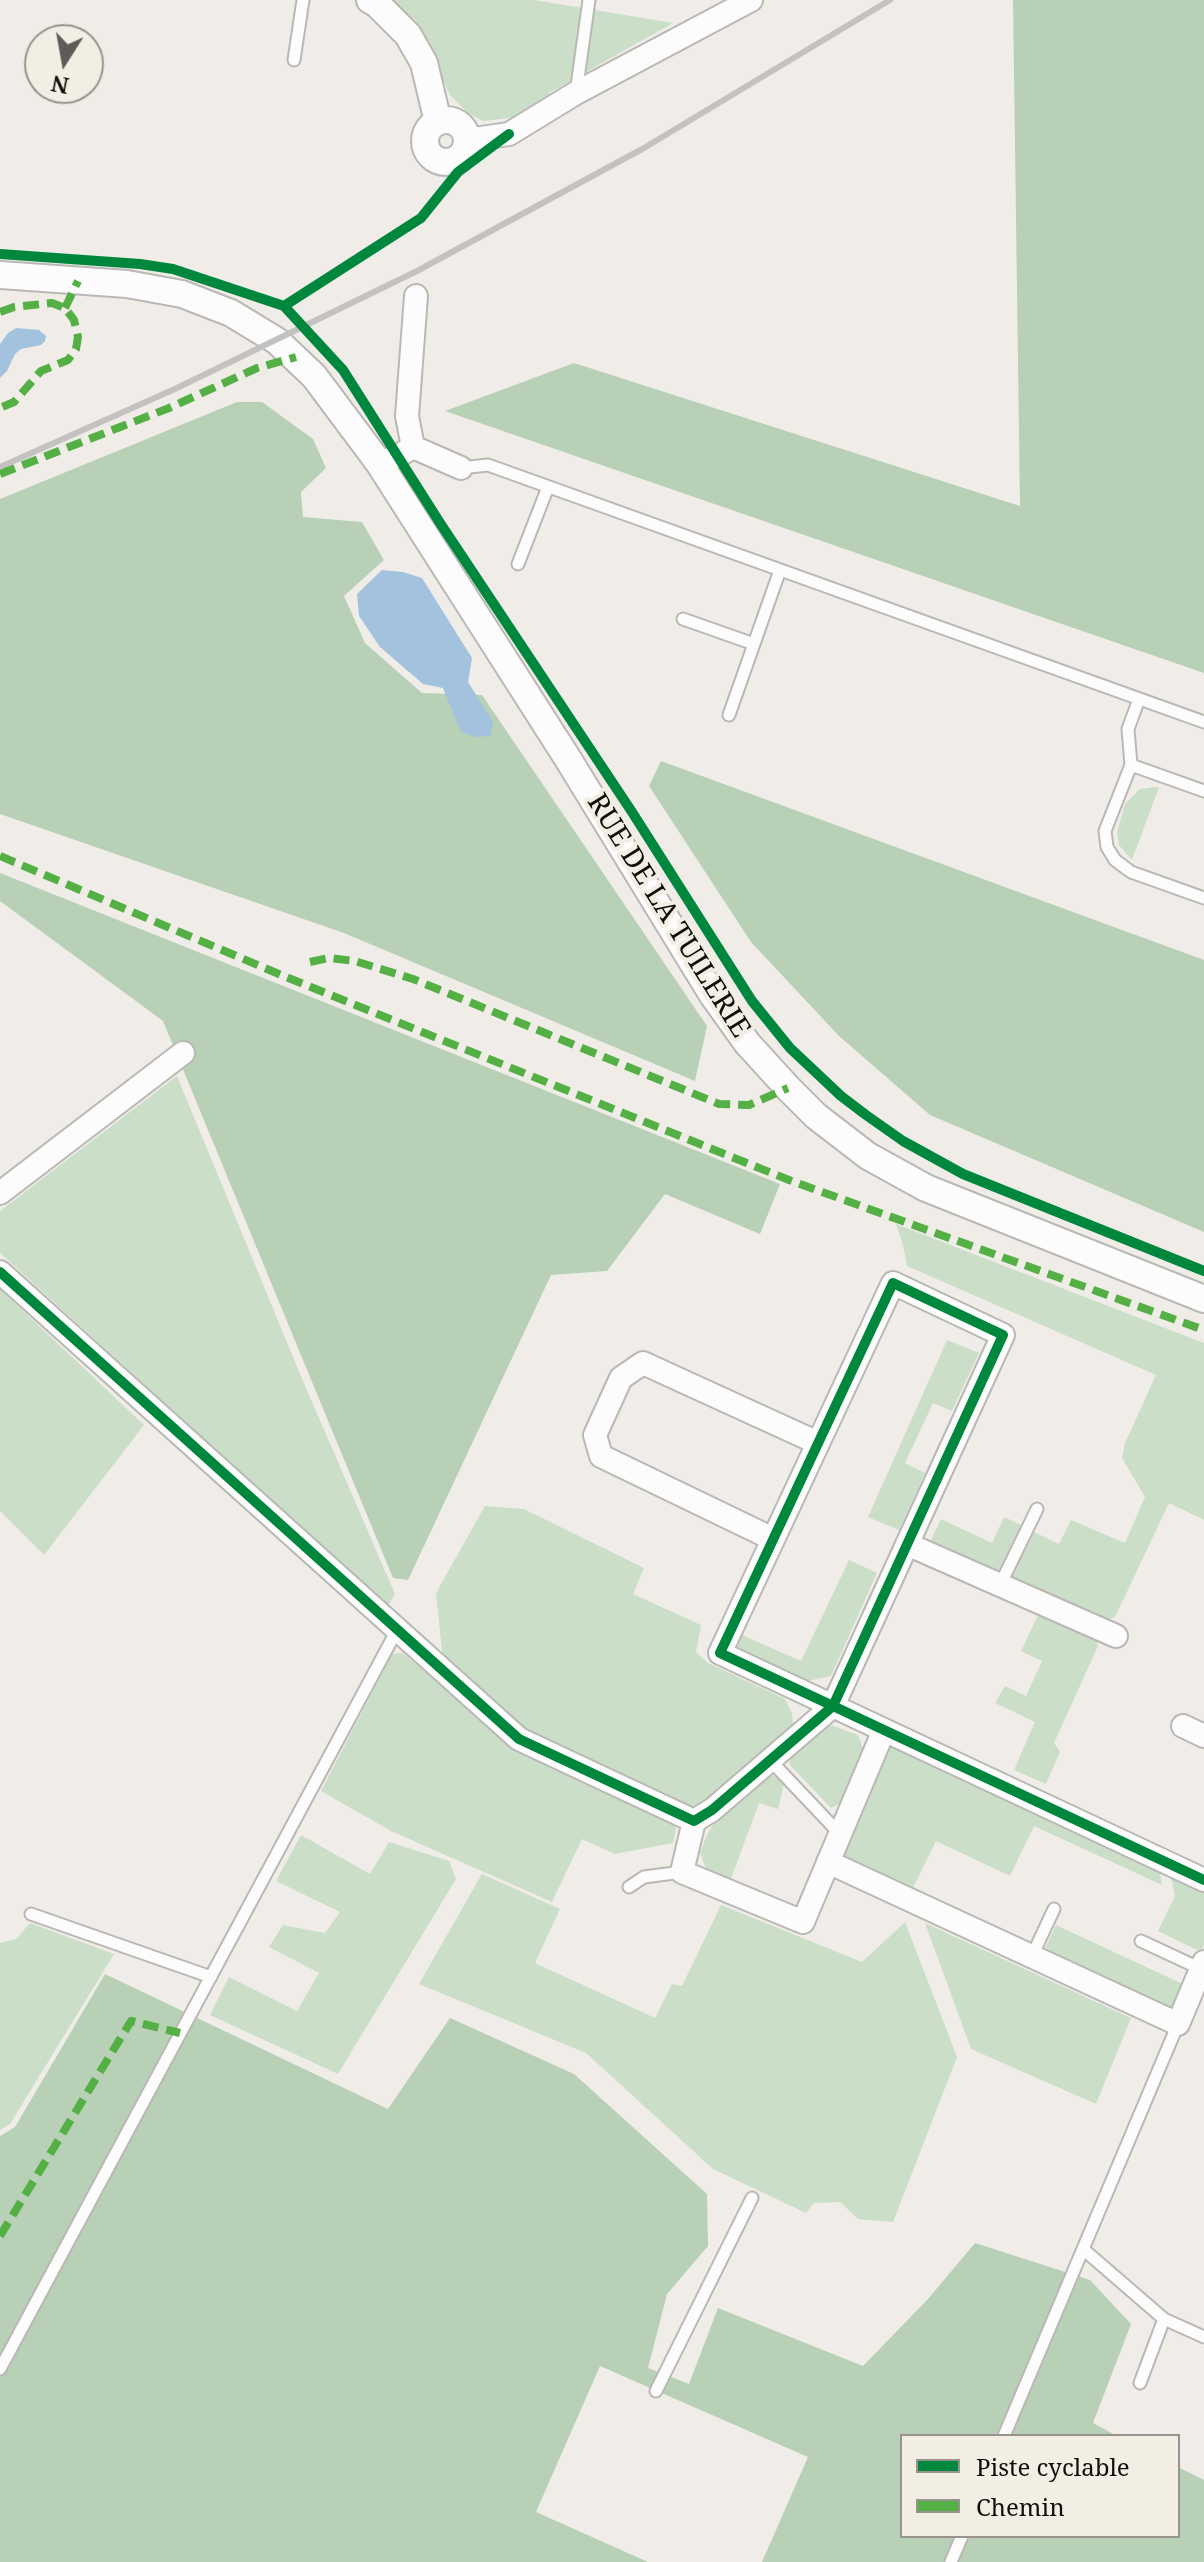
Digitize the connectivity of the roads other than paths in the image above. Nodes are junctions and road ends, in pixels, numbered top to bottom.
1 (303, 0) edge
2 (370, 0) edge
3 (589, 0) edge
4 (751, 0) edge
5 (294, 60) dead end
6 (576, 93) junction
7 (438, 122) junction
8 (467, 140) junction
9 (0, 275) edge
10 (416, 296) dead end
11 (413, 447) junction
12 (379, 463) junction
13 (461, 468) joint
14 (548, 487) junction
15 (518, 564) dead end
16 (780, 570) junction
17 (683, 619) dead end
18 (754, 644) junction
19 (1139, 699) junction
20 (729, 715) dead end
21 (1204, 722) edge
22 (1131, 765) junction
23 (1204, 791) edge
24 (1204, 898) edge
25 (183, 1053) dead end
26 (0, 1193) edge
27 (0, 1272) edge
28 (1204, 1299) edge
29 (818, 1443) junction
30 (1037, 1509) dead end
31 (773, 1539) junction
32 (907, 1544) junction
33 (1000, 1585) junction
34 (397, 1630) junction
35 (1116, 1636) dead end
36 (833, 1706) junction
37 (1183, 1726) dead end
38 (884, 1730) junction
39 (1204, 1736) edge
40 (770, 1760) junction
41 (694, 1821) junction
42 (840, 1834) junction
43 (828, 1862) junction
44 (682, 1872) junction
45 (1204, 1880) edge
46 (629, 1887) dead end
47 (1054, 1909) dead end
48 (31, 1914) dead end
49 (1141, 1941) dead end
50 (1032, 1956) junction
51 (1203, 1966) edge
52 (211, 1977) junction
53 (1178, 2024) junction
54 (752, 2198) dead end
55 (1083, 2249) junction
56 (1164, 2319) junction
57 (1204, 2337) edge
58 (0, 2369) edge
59 (1140, 2383) dead end
60 (656, 2391) dead end
61 (1005, 2434) edge
62 (961, 2538) edge
63 (951, 2562) edge

1 - 5 lane
2 - 7 street
3 - 6 lane
4 - 6 street
6 - 8 street
7 - 8 street
7 - 8 street
9 - 12 street, RUE DE LA TUILERIE
10 - 11 street
11 - 12 street
11 - 13 street
12 - 28 street, RUE DE LA TUILERIE
13 - 14 lane
14 - 15 lane
14 - 16 lane
16 - 18 lane
16 - 19 lane
17 - 18 lane
18 - 20 lane
19 - 21 lane
19 - 22 lane
22 - 23 lane
22 - 24 lane
25 - 26 street
27 - 34 street
29 - 31 street
29 - 31 street
29 - 32 street
30 - 33 lane
31 - 36 street
32 - 33 street
32 - 36 street
33 - 35 street
34 - 41 street
34 - 52 lane
36 - 38 street
36 - 40 street
37 - 39 street
38 - 42 street
38 - 45 street
40 - 41 street
40 - 42 lane
41 - 44 street
42 - 43 street
43 - 44 street
43 - 50 street
44 - 46 lane
47 - 50 lane
48 - 52 lane
49 - 51 lane
50 - 53 street
51 - 53 street
52 - 58 lane
53 - 55 lane
54 - 60 lane
55 - 56 lane
55 - 61 lane
56 - 57 lane
56 - 59 lane
62 - 63 lane

